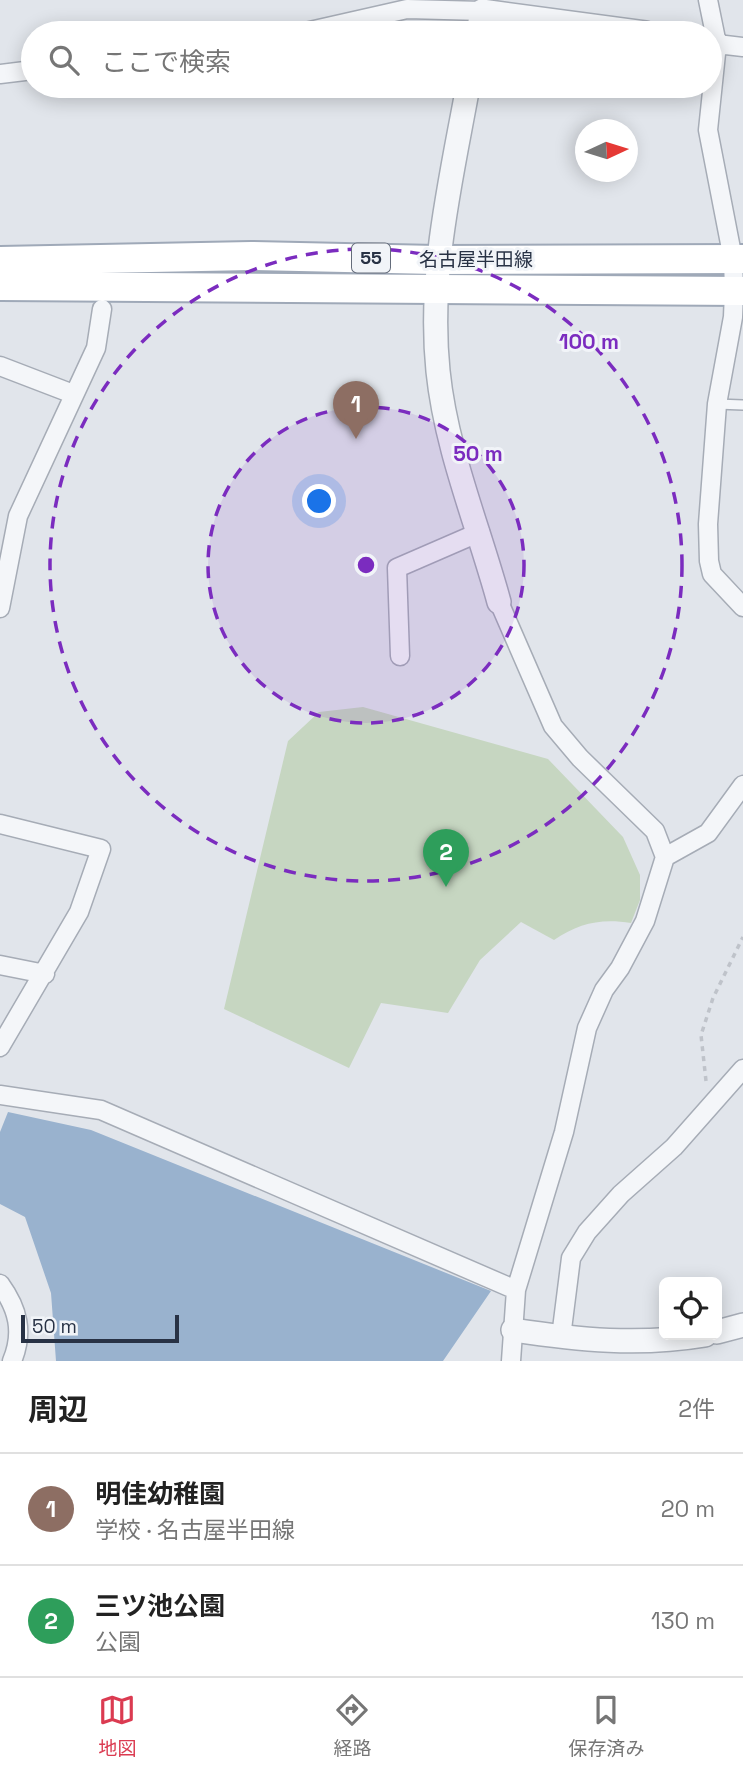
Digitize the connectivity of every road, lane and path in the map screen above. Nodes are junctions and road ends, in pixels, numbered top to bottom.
1 (708, 0) edge
2 (354, 21) edge
3 (474, 21) edge
4 (711, 21) edge
5 (722, 45) edge
6 (743, 47) edge
7 (21, 71) edge
8 (0, 74) edge
9 (466, 98) edge
10 (710, 98) edge
11 (738, 259) edge
12 (436, 260) junction
13 (0, 261) edge
14 (0, 286) edge
15 (436, 291) junction
16 (739, 291) edge
17 (102, 309) dead end
18 (0, 366) edge
19 (73, 394) junction
20 (718, 404) junction
21 (743, 405) edge
22 (480, 532) junction
23 (499, 602) joint
24 (743, 607) edge
25 (0, 608) edge
26 (400, 656) dead end
27 (743, 785) edge
28 (0, 824) edge
29 (665, 857) junction
30 (743, 937) edge
31 (0, 965) edge
32 (45, 974) junction
33 (0, 1047) edge
34 (743, 1069) edge
35 (0, 1095) edge
36 (711, 1107) junction
37 (0, 1284) edge
38 (516, 1290) junction
39 (743, 1325) edge
40 (513, 1330) junction
41 (722, 1331) edge
42 (561, 1337) junction
43 (671, 1340) edge
44 (12, 1361) edge
45 (511, 1361) edge

1 - 4 street
2 - 3 street
5 - 6 street
7 - 8 street
9 - 12 street
10 - 11 street
11 - 12 main road, 名古屋半田線 / 55
11 - 16 street
12 - 13 main road, 名古屋半田線 / 55
12 - 15 street
14 - 15 main road, 名古屋半田線 / 55
15 - 16 main road, 名古屋半田線 / 55
15 - 22 street
16 - 20 street
17 - 19 street
18 - 19 street
19 - 25 street
20 - 21 lane
20 - 24 street
22 - 23 street
22 - 26 street
23 - 29 street
27 - 29 street
28 - 32 street
29 - 38 street
30 - 36 path
31 - 32 street
32 - 33 street
34 - 36 street
35 - 38 street
36 - 42 street
37 - 44 street
38 - 40 street
39 - 41 street
40 - 42 street
40 - 45 street
42 - 43 street

